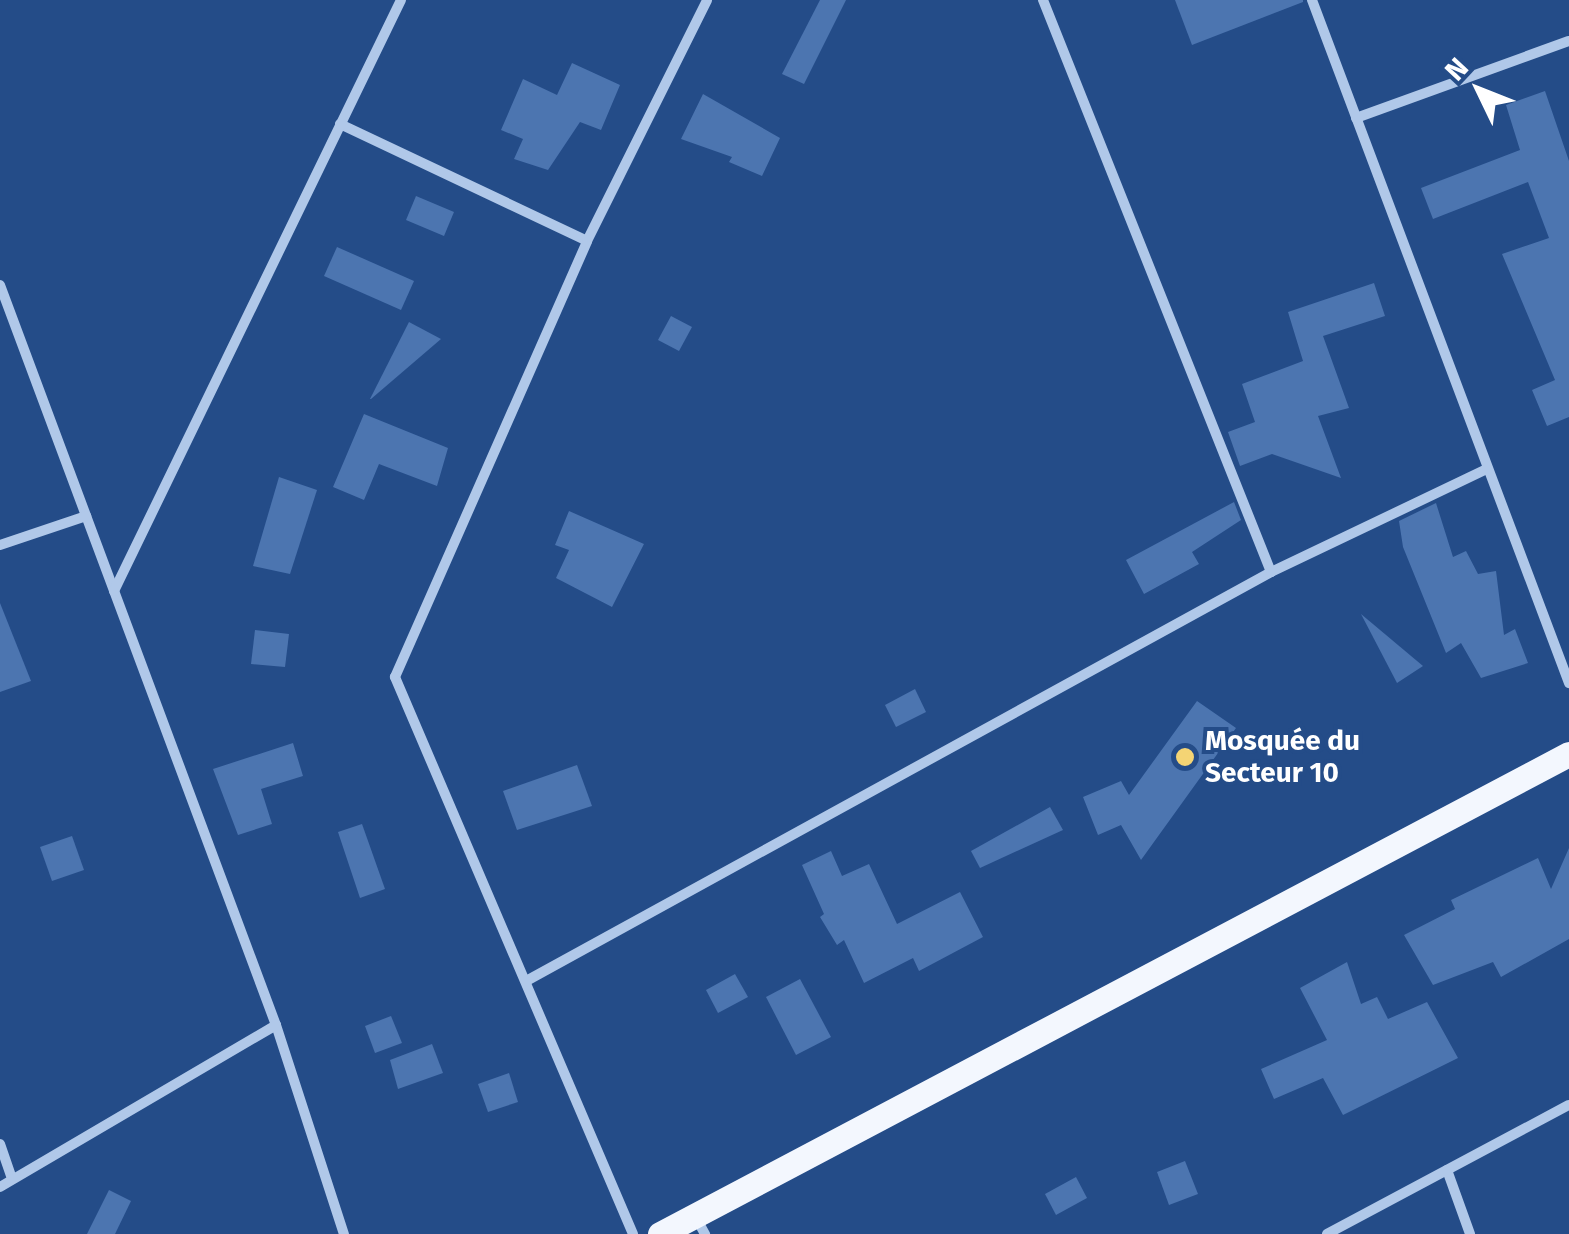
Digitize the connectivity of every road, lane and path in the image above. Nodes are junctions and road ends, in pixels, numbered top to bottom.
1 (401, 0) edge
2 (707, 0) edge
3 (1042, 0) edge
4 (1312, 0) edge
5 (1569, 41) edge
6 (1356, 118) junction
7 (340, 124) junction
8 (587, 241) junction
9 (0, 285) edge
10 (1486, 469) junction
11 (86, 516) junction
12 (0, 545) edge
13 (1271, 572) junction
14 (114, 591) junction
15 (1569, 683) edge
16 (1569, 754) edge
17 (528, 980) junction
18 (276, 1025) junction
19 (1569, 1106) edge
20 (0, 1144) edge
21 (1447, 1170) junction
22 (12, 1180) junction
23 (0, 1187) edge
24 (700, 1224) edge
25 (344, 1234) edge
26 (634, 1234) edge
27 (660, 1234) edge
28 (1328, 1234) edge
29 (1470, 1234) edge

1 - 7 street
2 - 8 street
3 - 13 street
4 - 6 street
5 - 6 street
6 - 10 street
7 - 8 street
7 - 14 street
8 - 17 street
9 - 11 street
10 - 13 street
10 - 15 street
11 - 12 street
11 - 14 street
13 - 17 street
14 - 18 street
16 - 24 main road
17 - 26 street
18 - 22 street
18 - 25 street
19 - 21 street
20 - 22 street
21 - 28 street
21 - 29 street
22 - 23 street
24 - 27 main road

